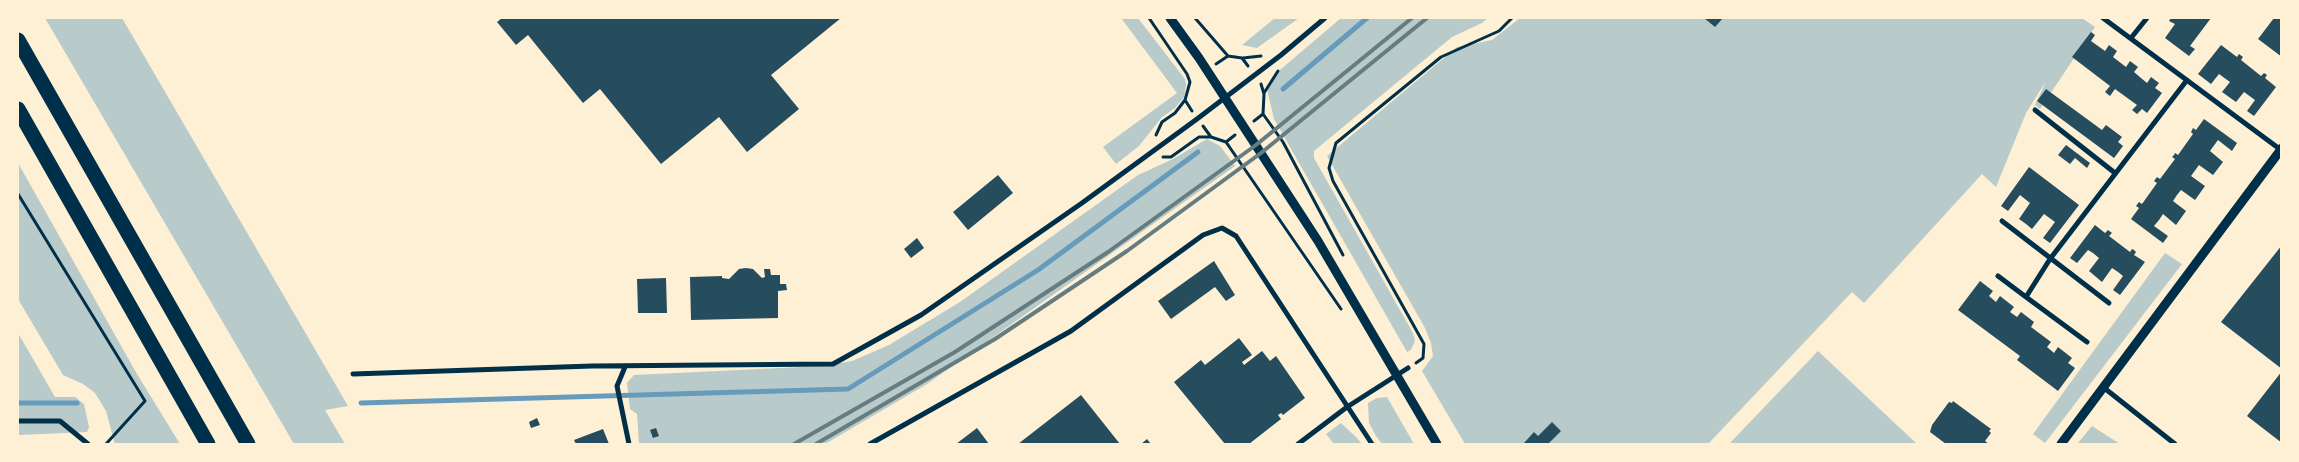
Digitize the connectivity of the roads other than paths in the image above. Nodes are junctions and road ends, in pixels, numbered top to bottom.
1 (1170, 18) edge
2 (1325, 18) edge
3 (2103, 18) edge
4 (2147, 18) edge
5 (2131, 38) junction
6 (18, 40) edge
7 (2187, 80) junction
8 (1224, 97) junction
9 (18, 109) edge
10 (2035, 110) dead end
11 (2281, 149) edge
12 (2115, 173) junction
13 (2002, 221) dead end
14 (2050, 259) junction
15 (1998, 276) dead end
16 (2026, 297) junction
17 (2109, 303) dead end
18 (2086, 342) dead end
19 (625, 368) junction
20 (1408, 368) road end
21 (353, 374) dead end
22 (1397, 375) junction
23 (2104, 387) junction
24 (1346, 407) junction
25 (18, 421) edge
26 (88, 444) edge
27 (208, 444) edge
28 (248, 444) edge
29 (629, 444) edge
30 (870, 444) edge
31 (1298, 444) edge
32 (1372, 444) edge
33 (1437, 444) edge
34 (2061, 444) edge
35 (2175, 444) edge

1 - 8 street
2 - 8 street
3 - 5 street
4 - 5 street
5 - 7 street
6 - 28 highway
7 - 11 street
7 - 12 street
8 - 19 street
8 - 22 street
9 - 27 highway
10 - 12 street
11 - 23 street
12 - 14 street
13 - 14 street
14 - 16 street
14 - 17 street
15 - 16 street
16 - 18 street
19 - 21 street
19 - 29 street
20 - 22 street
22 - 24 street
22 - 33 street
23 - 34 street
23 - 35 street
24 - 30 street
24 - 31 street
24 - 32 street
25 - 26 street

